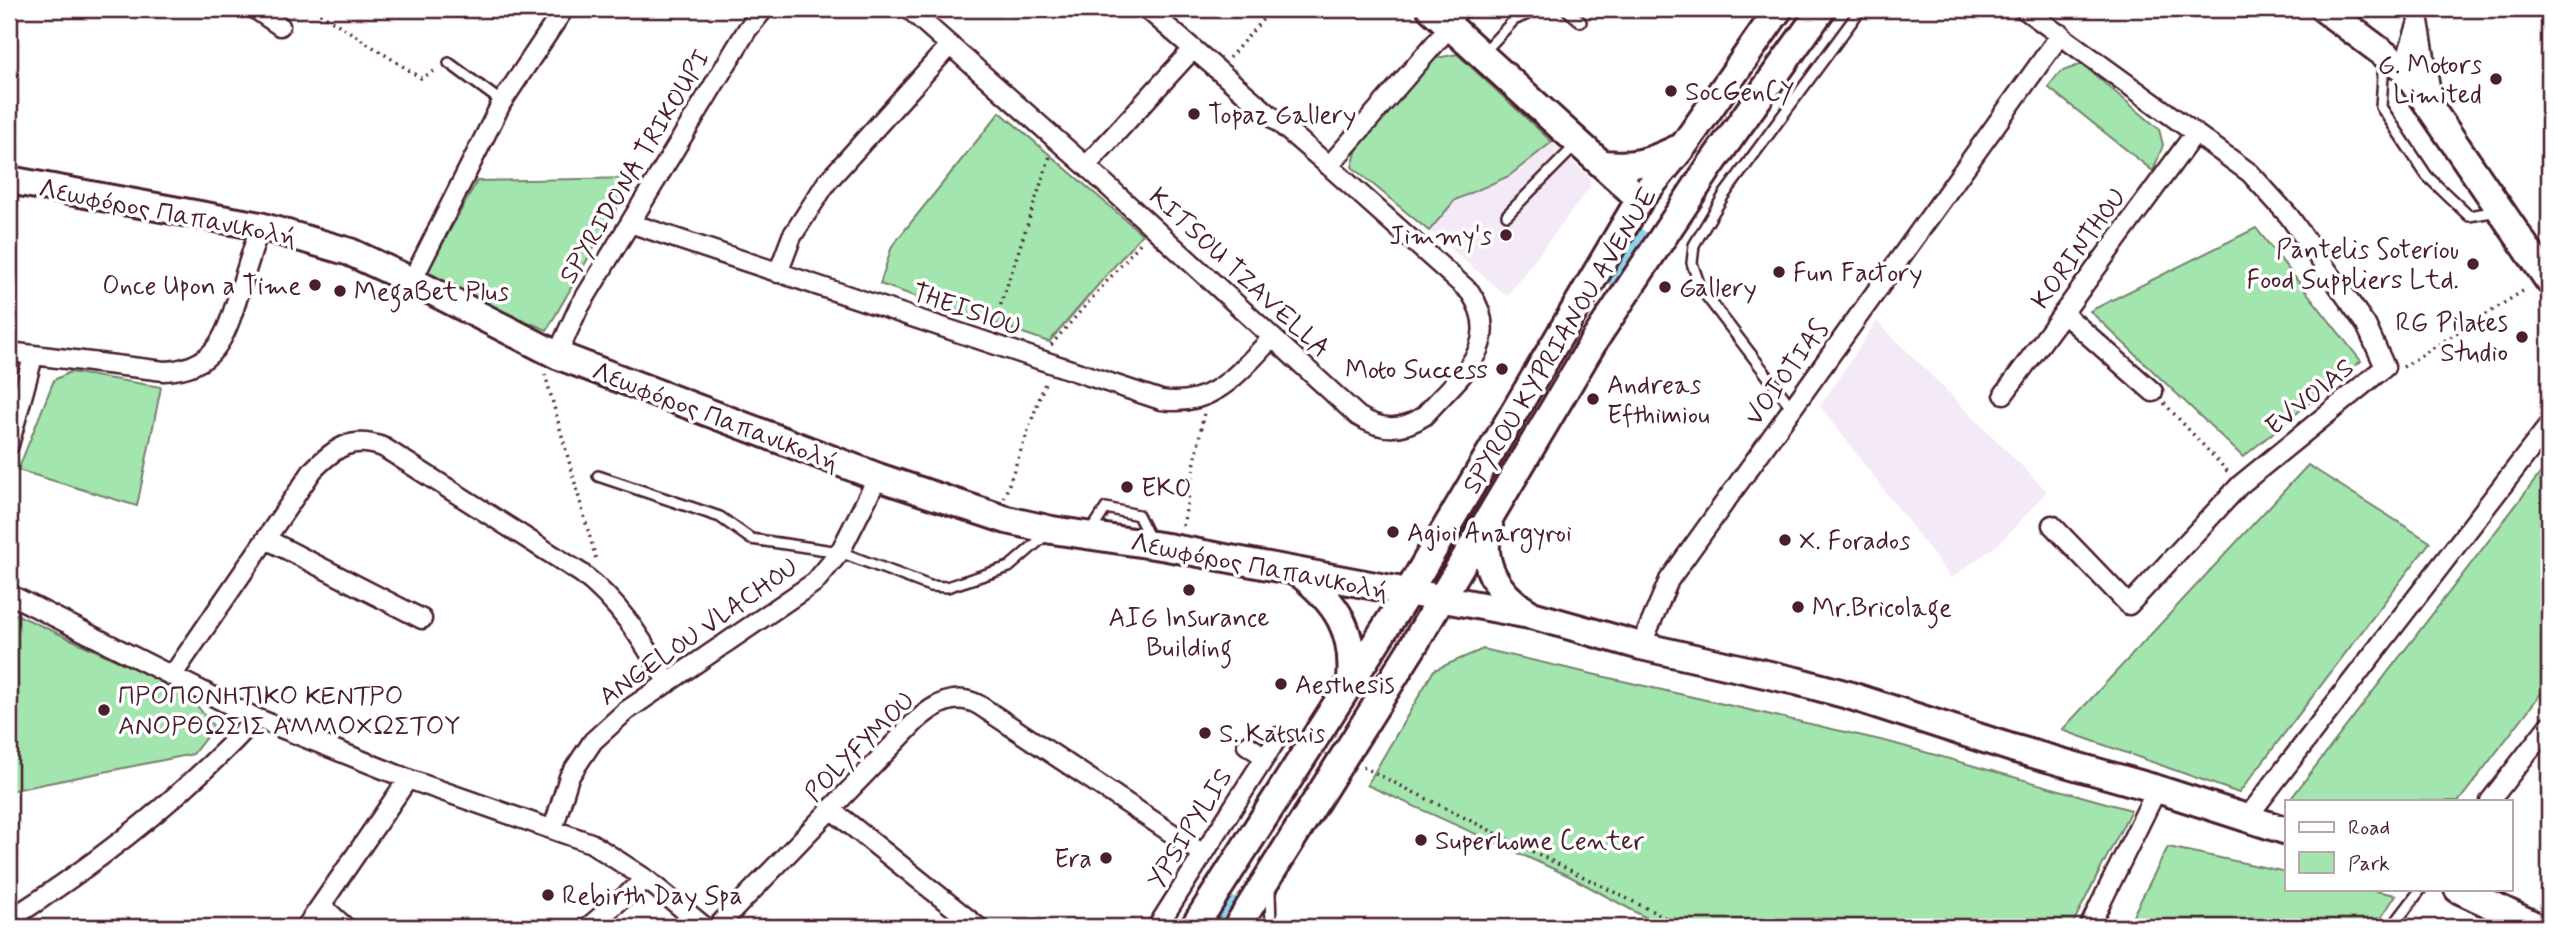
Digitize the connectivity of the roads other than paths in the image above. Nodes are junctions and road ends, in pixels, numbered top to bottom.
1 (255, 9) edge
2 (564, 9) edge
3 (764, 9) edge
4 (909, 9) edge
5 (1147, 9) edge
6 (1539, 9) edge
7 (1566, 9) edge
8 (1779, 9) edge
9 (1822, 9) edge
10 (1861, 9) edge
11 (2024, 9) edge
12 (2324, 9) edge
13 (1449, 14) edge
14 (2416, 15) edge
15 (1581, 22) dead end
16 (280, 26) dead end
17 (2062, 34) junction
18 (950, 45) junction
19 (1193, 48) junction
20 (1482, 54) junction
21 (2394, 61) junction
22 (449, 64) road end
23 (502, 102) junction
24 (2435, 115) junction
25 (2195, 133) junction
26 (1578, 142) junction
27 (1684, 145) junction
28 (1602, 164) junction
29 (1086, 166) junction
30 (1329, 166) junction
31 (1710, 166) junction
32 (9, 180) edge
33 (1640, 199) junction
34 (2503, 211) junction
35 (1507, 215) dead end
36 (630, 223) junction
37 (260, 226) junction
38 (778, 273) junction
39 (2547, 279) edge
40 (412, 281) junction
41 (2063, 313) junction
42 (1272, 338) junction
43 (547, 350) junction
44 (9, 352) edge
45 (33, 357) junction
46 (2153, 392) road end
47 (2004, 394) dead end
48 (1791, 408) junction
49 (2549, 425) edge
50 (9, 445) edge
51 (598, 476) dead end
52 (878, 477) junction
53 (1492, 516) junction
54 (2052, 525) dead end
55 (1052, 530) junction
56 (266, 539) junction
57 (840, 552) junction
58 (1297, 572) junction
59 (9, 594) edge
60 (1406, 594) junction
61 (1441, 600) junction
62 (1535, 616) junction
63 (422, 619) dead end
64 (1641, 646) junction
65 (172, 677) junction
66 (1350, 682) junction
67 (668, 683) junction
68 (256, 718) junction
69 (2549, 724) edge
70 (1278, 737) dead end
71 (1247, 745) dead end
72 (1265, 757) junction
73 (408, 779) junction
74 (2157, 789) junction
75 (2491, 800) edge
76 (832, 810) junction
77 (2246, 819) junction
78 (553, 829) junction
79 (2285, 830) edge
80 (1203, 854) junction
81 (1270, 874) junction
82 (646, 879) junction
83 (2420, 890) edge
84 (2460, 890) edge
85 (322, 905) junction
86 (9, 920) edge
87 (306, 927) edge
88 (345, 927) edge
89 (588, 927) edge
90 (705, 927) edge
91 (717, 927) edge
92 (978, 927) edge
93 (1157, 927) edge
94 (1194, 927) edge
95 (1237, 927) edge
96 (1270, 927) edge
97 (2089, 927) edge
98 (2392, 927) edge
99 (2538, 927) edge

1 - 16 street
2 - 23 street
3 - 36 street, SPYRIDONA TRIKOUPI
4 - 18 street, KITSOU TZAVELLA
5 - 19 street
6 - 20 lane
7 - 15 lane
8 - 27 street, SPYROU KYPRIANOU AVENUE
9 - 31 street, SPYROU KYPRIANOU AVENUE
10 - 48 lane
11 - 17 street, EVVOIAS
12 - 21 street
13 - 20 street
13 - 30 street
14 - 21 street
14 - 24 street
17 - 25 street, EVVOIAS
17 - 48 street, VOIOTIAS
18 - 29 street, KITSOU TZAVELLA
18 - 38 street
19 - 29 street
19 - 30 street
20 - 26 street
21 - 24 street
21 - 34 lane
22 - 23 lane
23 - 40 street
24 - 34 street
25 - 41 street, KORINTHOU
25 - 54 street, EVVOIAS
26 - 28 street
26 - 35 lane
27 - 28 street
27 - 33 street, SPYROU KYPRIANOU AVENUE
28 - 33 street
29 - 42 street, KITSOU TZAVELLA
30 - 42 street, KITSOU TZAVELLA
31 - 33 street
31 - 53 street, SPYROU KYPRIANOU AVENUE
32 - 37 street, Λεωφόρος Παπανικολή
33 - 60 street, SPYROU KYPRIANOU AVENUE
34 - 39 street
36 - 38 street, THEISIOU
36 - 43 street, SPYRIDONA TRIKOUPI
37 - 40 street, Λεωφόρος Παπανικολή
37 - 45 street
38 - 42 street, THEISIOU
40 - 43 street, Λεωφόρος Παπανικολή
41 - 46 street
41 - 47 street, KORINTHOU
43 - 52 street, Λεωφόρος Παπανικολή
44 - 45 street
45 - 50 street
48 - 64 street, VOIOTIAS
49 - 77 street
51 - 57 lane
52 - 55 street, Λεωφόρος Παπανικολή
52 - 57 street, ANGELOU VLACHOU
53 - 61 street, SPYROU KYPRIANOU AVENUE
53 - 62 street
55 - 57 lane
55 - 58 street, Λεωφόρος Παπανικολή
56 - 63 street
56 - 65 street
56 - 67 street
57 - 67 street, ANGELOU VLACHOU
58 - 60 street, Λεωφόρος Παπανικολή
58 - 66 street
59 - 65 street
60 - 61 street, Λεωφόρος Παπανικολή
60 - 66 street, SPYROU KYPRIANOU AVENUE
61 - 62 street, Λεωφόρος Παπανικολή
61 - 81 street, SPYROU KYPRIANOU AVENUE
62 - 64 street
64 - 74 street
65 - 68 street
66 - 94 street, SPYROU KYPRIANOU AVENUE
67 - 78 street, ANGELOU VLACHOU
68 - 73 street
68 - 86 street
69 - 75 street
70 - 72 street, YPSIPYLIS
71 - 72 street, YPSIPYLIS
72 - 80 street, YPSIPYLIS
73 - 78 street
73 - 85 street
74 - 77 street
74 - 97 street
76 - 80 street, POLYFYMOU
76 - 91 street, POLYFYMOU
76 - 92 street
77 - 79 street
78 - 82 street
80 - 93 street, YPSIPYLIS
81 - 95 street, SPYROU KYPRIANOU AVENUE
81 - 96 lane
82 - 89 street
82 - 90 street
83 - 98 lane
84 - 99 street
85 - 87 street
85 - 88 street

